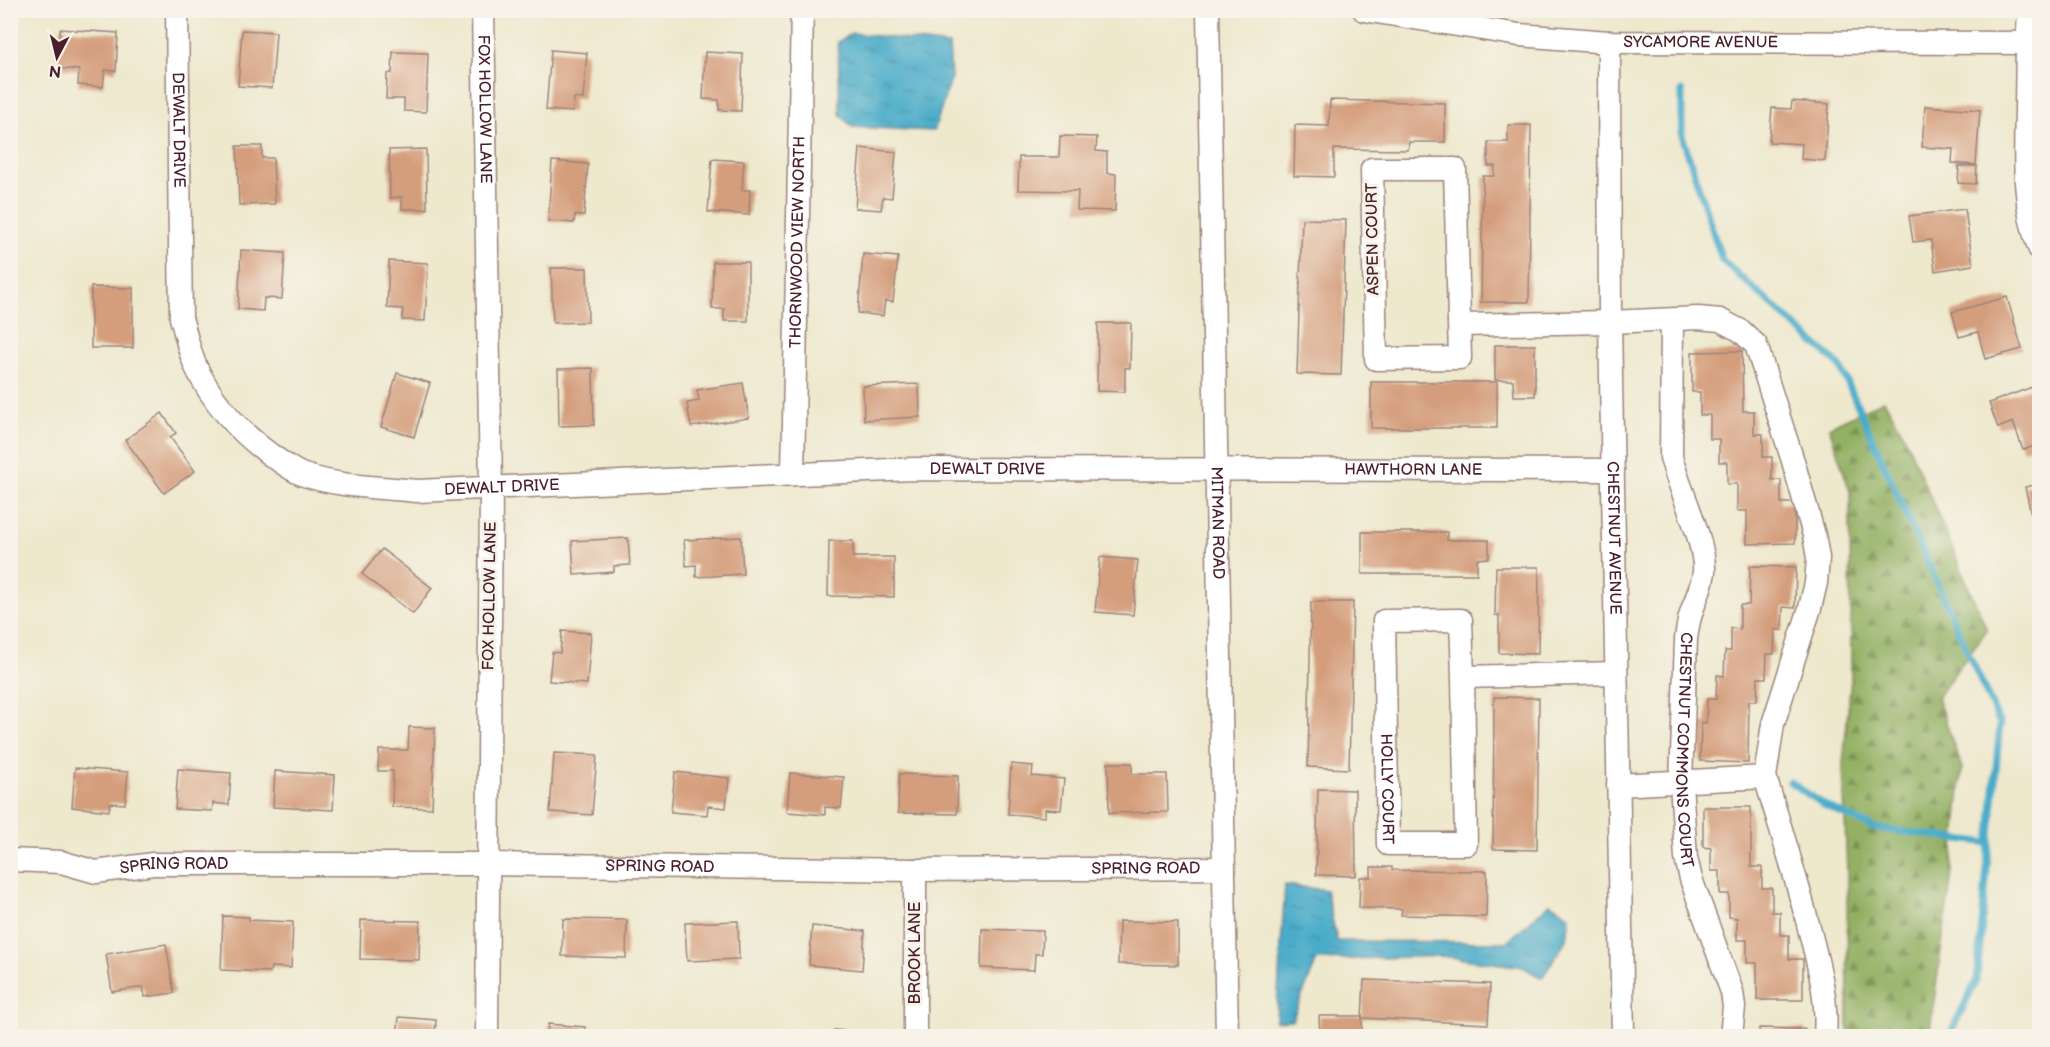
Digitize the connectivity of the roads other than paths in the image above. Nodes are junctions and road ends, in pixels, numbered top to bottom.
1 (177, 10) edge
2 (483, 10) edge
3 (802, 10) edge
4 (1208, 10) edge
5 (1365, 10) edge
6 (2029, 10) edge
7 (1609, 42) junction
8 (2033, 43) edge
9 (2040, 250) edge
10 (1672, 320) junction
11 (1610, 322) junction
12 (1460, 325) junction
13 (1215, 470) junction
14 (1613, 470) junction
15 (793, 473) junction
16 (492, 488) junction
17 (1616, 673) junction
18 (1463, 677) junction
19 (1765, 777) junction
20 (1681, 783) junction
21 (1618, 785) junction
22 (22, 860) edge
23 (489, 864) junction
24 (1224, 868) junction
25 (915, 870) junction
26 (487, 1036) edge
27 (915, 1036) edge
28 (1227, 1036) edge
29 (1623, 1036) edge
30 (1731, 1036) edge
31 (1825, 1036) edge

1 - 16 street, DEWALT DRIVE
2 - 16 street, FOX HOLLOW LANE
3 - 15 street, THORNWOOD VIEW NORTH
4 - 13 street, MITMAN ROAD
5 - 7 street, SYCAMORE AVENUE
6 - 8 street
7 - 8 street, SYCAMORE AVENUE
7 - 11 street, CHESTNUT AVENUE
8 - 9 street
10 - 11 street
10 - 19 street
10 - 20 street, CHESTNUT COMMONS COURT
11 - 12 street
11 - 14 street, CHESTNUT AVENUE
12 - 12 street, ASPEN COURT
13 - 14 street, HAWTHORN LANE
13 - 15 street, DEWALT DRIVE
13 - 24 street, MITMAN ROAD
14 - 17 street, CHESTNUT AVENUE
15 - 16 street, DEWALT DRIVE
16 - 23 street, FOX HOLLOW LANE
17 - 18 street
17 - 21 street, CHESTNUT AVENUE
18 - 18 street, HOLLY COURT
19 - 20 street
19 - 31 street
20 - 21 street
20 - 30 street, CHESTNUT COMMONS COURT
21 - 29 street, CHESTNUT AVENUE
22 - 23 street, SPRING ROAD
23 - 25 street, SPRING ROAD
23 - 26 street, FOX HOLLOW LANE
24 - 25 street, SPRING ROAD
24 - 28 street, MITMAN ROAD
25 - 27 street, BROOK LANE

